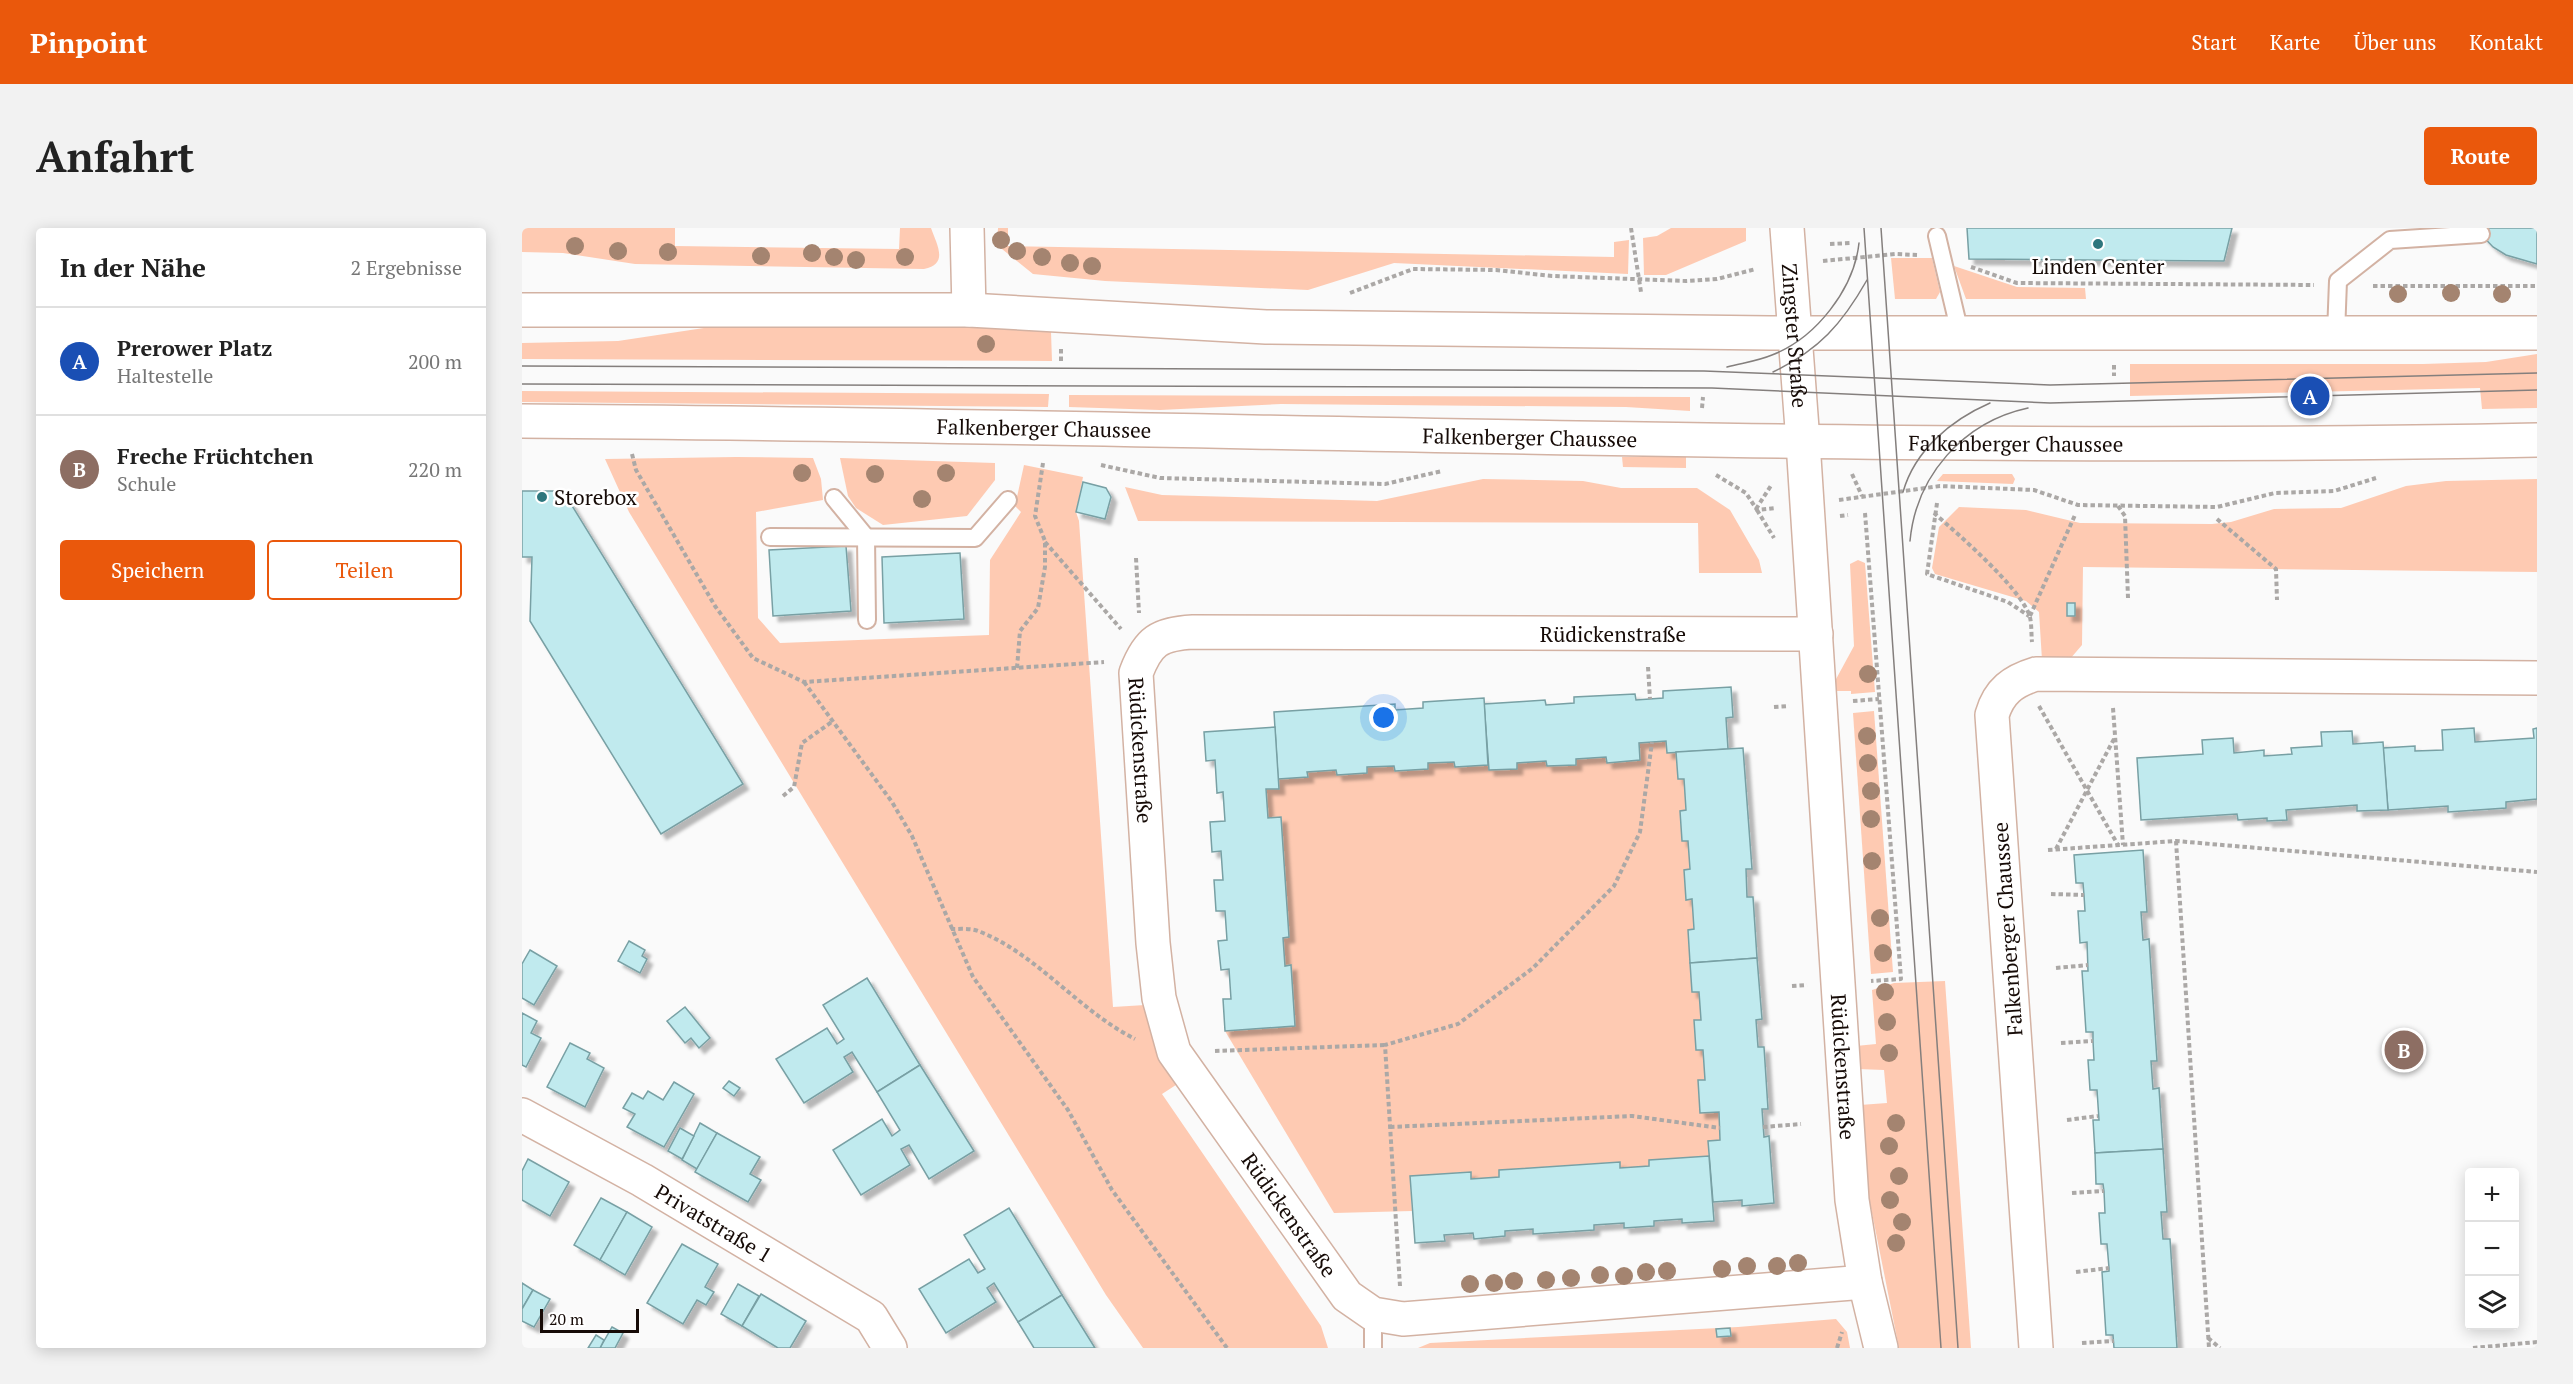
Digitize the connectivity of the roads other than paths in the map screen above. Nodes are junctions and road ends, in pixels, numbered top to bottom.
1 (967, 228) edge
2 (1787, 228) edge
3 (2481, 234) dead end
4 (1937, 236) dead end
5 (522, 310) edge
6 (969, 310) junction
7 (1794, 333) junction
8 (1960, 333) junction
9 (2537, 333) edge
10 (2336, 334) junction
11 (522, 421) edge
12 (2537, 440) edge
13 (1803, 442) junction
14 (834, 498) dead end
15 (1008, 500) dead end
16 (770, 537) dead end
17 (867, 537) junction
18 (867, 620) dead end
19 (1816, 634) junction
20 (2537, 678) edge
21 (522, 1115) edge
22 (1865, 1282) junction
23 (1388, 1317) junction
24 (890, 1348) edge
25 (1373, 1348) edge
26 (1881, 1348) edge
27 (2036, 1348) edge

1 - 6 street
2 - 7 street, Zingster Straße
3 - 10 lane
4 - 8 lane
5 - 6 street
6 - 7 street
7 - 8 street
7 - 13 street, Zingster Straße
8 - 10 street
9 - 10 street
11 - 13 street, Falkenberger Chaussee
12 - 13 street, Falkenberger Chaussee
13 - 19 street, Rüdickenstraße
14 - 17 lane
15 - 17 lane
16 - 17 lane
17 - 18 lane
19 - 22 street, Rüdickenstraße
19 - 23 street, Rüdickenstraße
20 - 27 street, Falkenberger Chaussee
21 - 24 street, Privatstraße 1
22 - 23 street
22 - 26 street, Rüdickenstraße
23 - 25 lane

